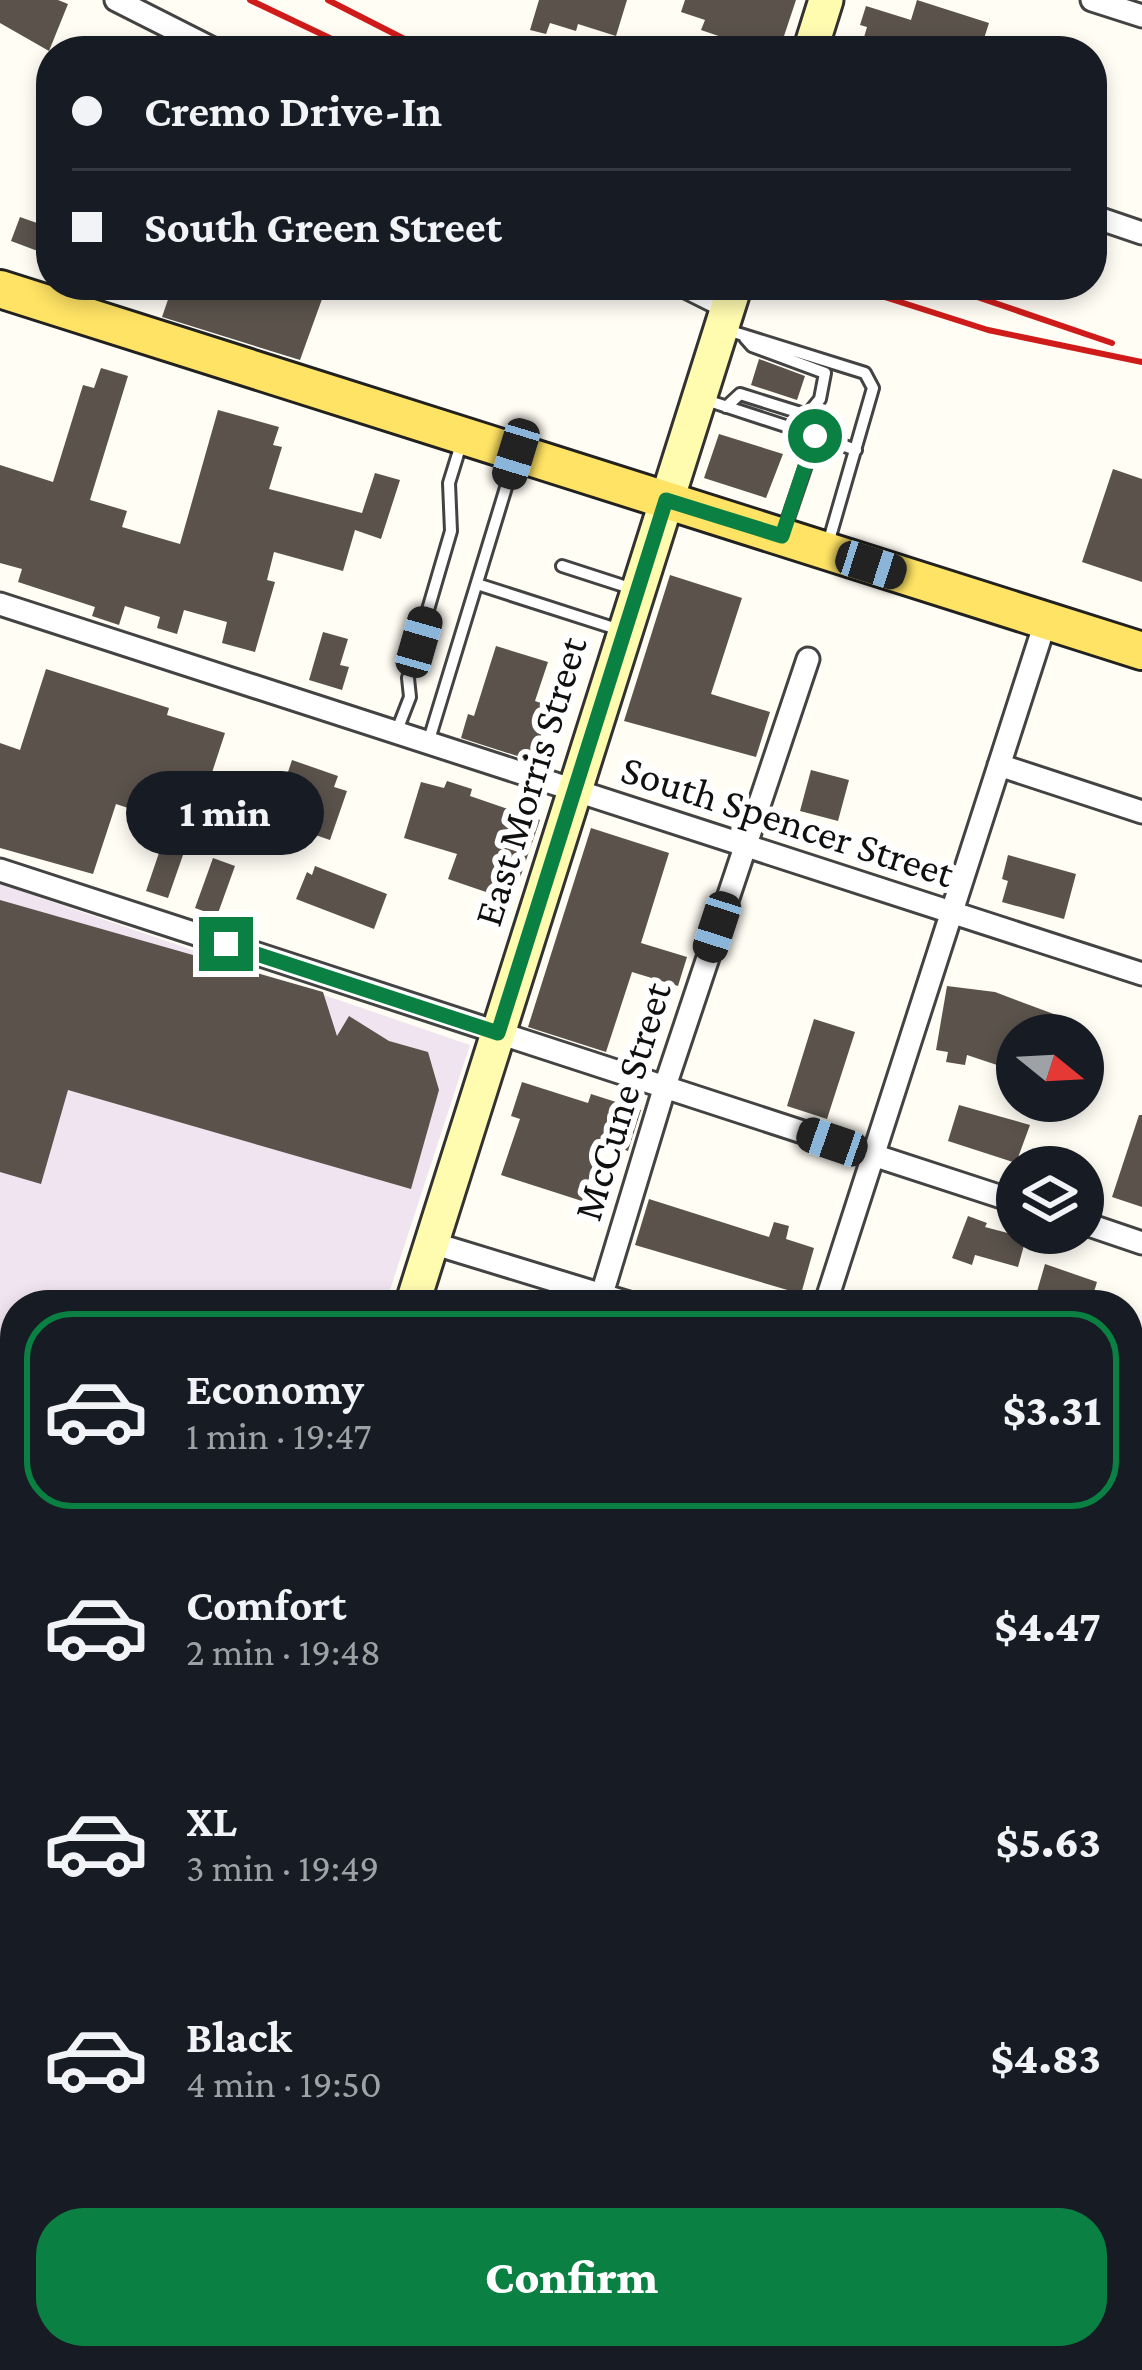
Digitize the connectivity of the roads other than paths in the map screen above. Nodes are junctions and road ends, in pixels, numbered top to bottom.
1 (116, 0) edge
2 (826, 0) edge
3 (1092, 0) edge
4 (1142, 16) edge
5 (187, 36) edge
6 (815, 36) edge
7 (1107, 221) edge
8 (1142, 232) edge
9 (0, 289) edge
10 (732, 314) edge
11 (712, 402) junction
12 (815, 436) junction
13 (463, 438) junction
14 (856, 450) junction
15 (516, 454) junction
16 (666, 500) junction
17 (782, 536) junction
18 (826, 550) junction
19 (562, 566) dead end
20 (477, 584) junction
21 (637, 590) junction
22 (0, 604) edge
23 (1046, 620) junction
24 (623, 631) junction
25 (1142, 651) edge
26 (808, 658) dead end
27 (396, 733) junction
28 (428, 743) junction
29 (999, 765) junction
30 (572, 792) junction
31 (1142, 812) edge
32 (743, 847) junction
33 (0, 870) edge
34 (953, 914) junction
35 (1142, 974) edge
36 (498, 1033) junction
37 (665, 1085) junction
38 (874, 1156) junction
39 (996, 1195) edge
40 (1104, 1230) edge
41 (432, 1243) junction
42 (1142, 1243) edge
43 (417, 1290) edge
44 (589, 1290) edge
45 (603, 1290) edge
46 (830, 1290) edge

1 - 5 street
2 - 6 main road
3 - 4 street
7 - 8 street
9 - 13 main road
10 - 11 main road, East Morris Street
10 - 11 lane
10 - 14 lane
11 - 12 lane
11 - 16 main road, East Morris Street
12 - 14 lane
12 - 17 lane
13 - 15 main road
13 - 27 lane
14 - 18 lane
15 - 16 main road
15 - 20 lane
16 - 17 main road
16 - 21 main road, East Morris Street
17 - 18 main road
18 - 23 main road
19 - 21 lane
20 - 24 lane
20 - 28 lane
21 - 24 main road, East Morris Street
22 - 27 street, South Spencer Street
23 - 25 main road
23 - 29 street
24 - 30 main road, East Morris Street
26 - 32 street, McCune Street
27 - 28 street, South Spencer Street
28 - 30 street, South Spencer Street
29 - 31 street
29 - 34 street
30 - 32 street, South Spencer Street
30 - 36 main road, East Morris Street
32 - 34 street, South Spencer Street
32 - 37 street, McCune Street
33 - 36 street
34 - 35 street, South Spencer Street
34 - 38 street
36 - 37 street
36 - 41 main road, East Morris Street
37 - 38 street
37 - 45 street, McCune Street
38 - 39 street
38 - 46 street
40 - 42 street
41 - 43 main road, East Morris Street
41 - 44 street

